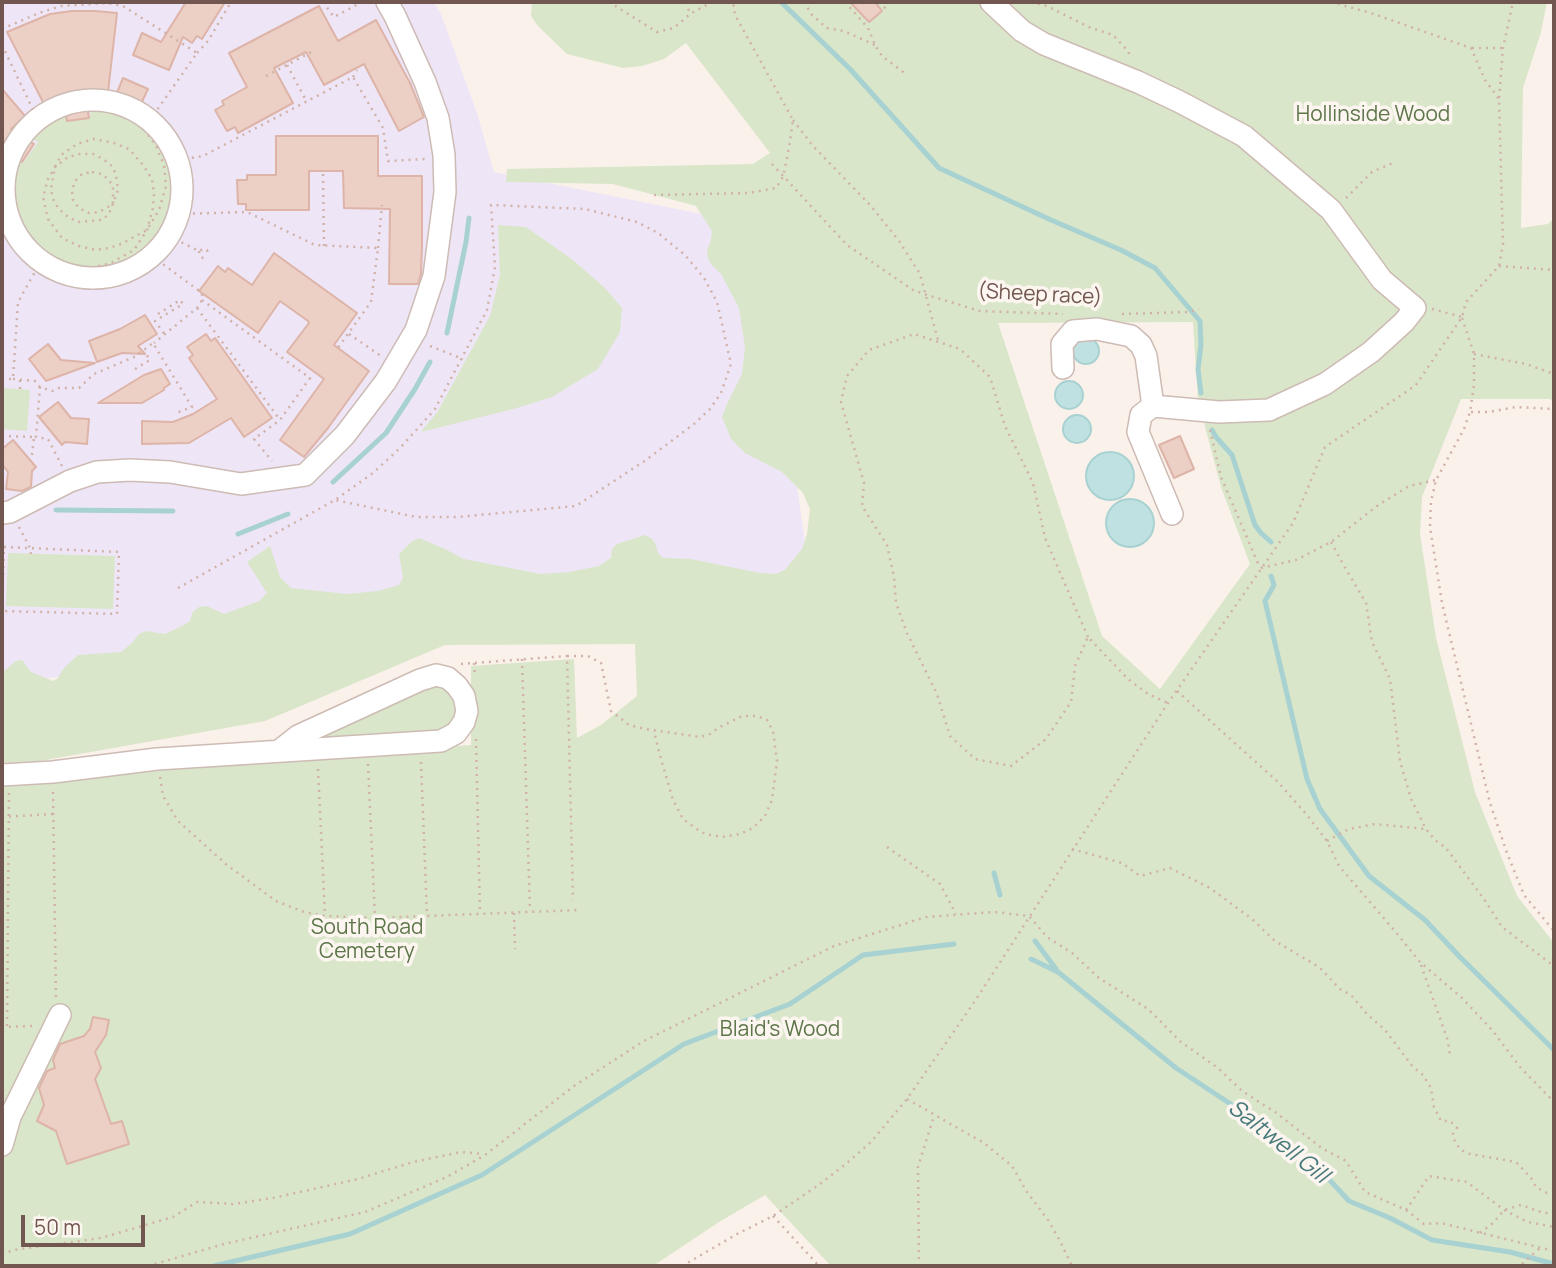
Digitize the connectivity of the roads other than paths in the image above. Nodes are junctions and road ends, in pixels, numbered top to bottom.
1 (387, 2) edge
2 (991, 2) edge
3 (2, 186) edge
4 (1063, 368) dead end
5 (1153, 406) junction
6 (6, 513) edge
7 (1172, 514) dead end
8 (279, 751) junction
9 (6, 774) edge
10 (58, 1020) road end
11 (6, 1118) edge
12 (2, 1145) edge

1 - 6 lane
2 - 5 lane
3 - 3 lane
4 - 5 lane
5 - 7 lane
8 - 8 lane
8 - 9 lane
10 - 11 lane
11 - 12 lane

